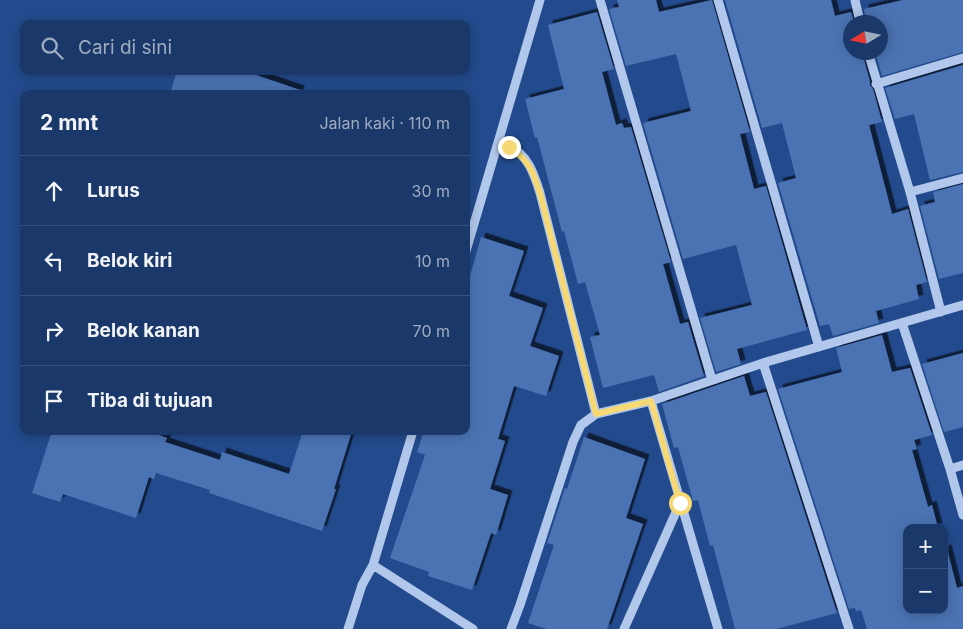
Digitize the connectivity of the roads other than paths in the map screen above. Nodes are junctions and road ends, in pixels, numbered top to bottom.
1 (540, 0) edge
2 (600, 0) edge
3 (718, 0) edge
4 (854, 0) edge
5 (858, 15) edge
6 (963, 58) edge
7 (870, 60) edge
8 (876, 84) junction
9 (497, 146) junction
10 (963, 178) edge
11 (910, 192) junction
12 (470, 237) edge
13 (963, 305) edge
14 (941, 312) junction
15 (902, 324) junction
16 (819, 346) junction
17 (763, 363) junction
18 (712, 380) junction
19 (651, 401) junction
20 (596, 414) junction
21 (412, 435) edge
22 (963, 465) edge
23 (950, 469) junction
24 (680, 503) junction
25 (963, 515) edge
26 (373, 565) junction
27 (348, 629) edge
28 (472, 629) edge
29 (511, 629) edge
30 (624, 629) edge
31 (718, 629) edge
32 (848, 629) edge

1 - 9 street
2 - 18 street
3 - 16 street
4 - 5 street
6 - 8 street
7 - 8 street
8 - 11 street
9 - 12 street
9 - 20 street
10 - 11 street
11 - 14 street
13 - 14 street
14 - 15 street
15 - 16 street
15 - 23 street
16 - 17 street
17 - 18 street
17 - 32 street
18 - 19 street
19 - 20 street
19 - 24 street
20 - 29 street
21 - 26 street
22 - 23 street
23 - 25 street
24 - 30 street
24 - 31 street
26 - 27 street
26 - 28 street

